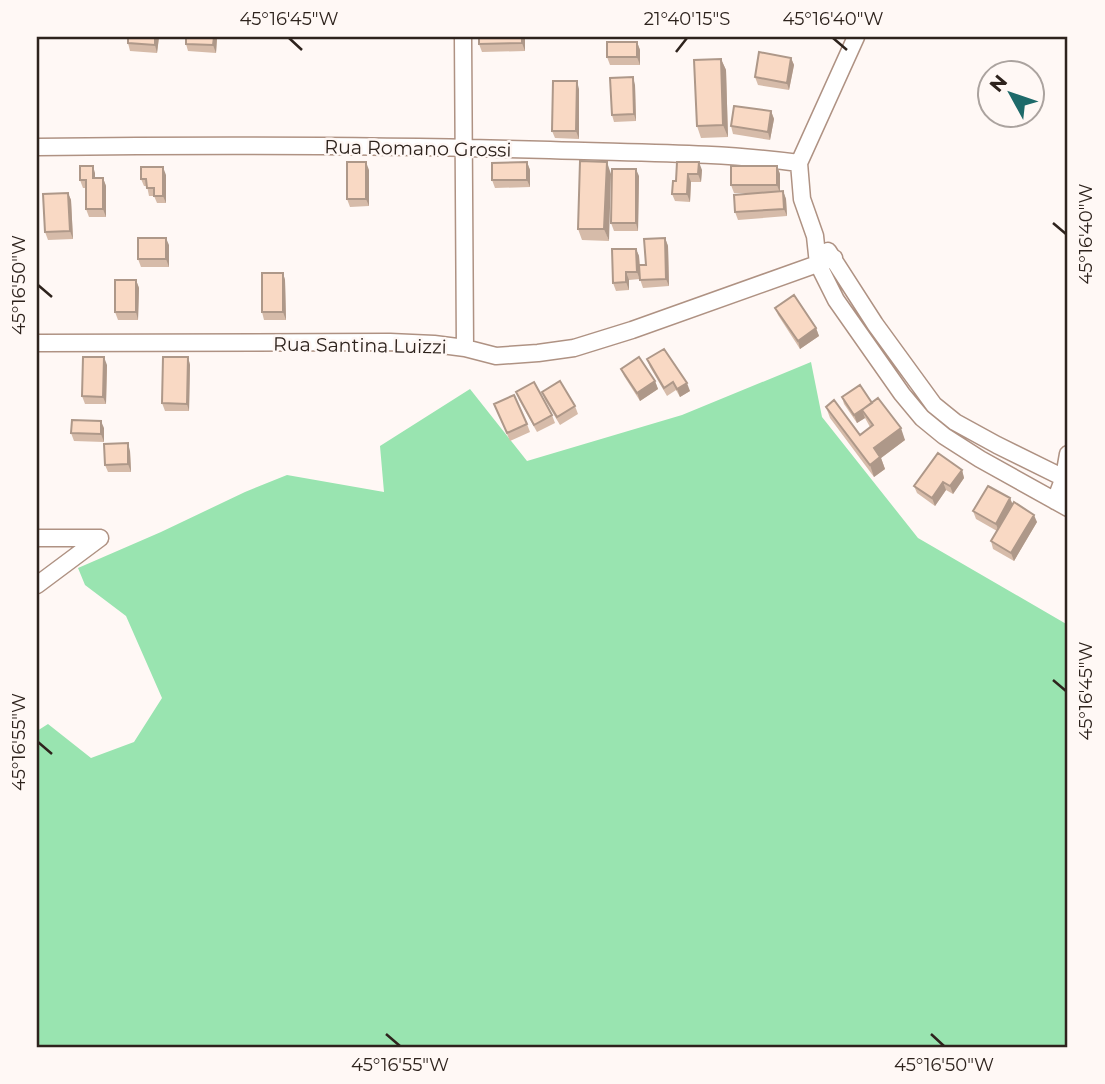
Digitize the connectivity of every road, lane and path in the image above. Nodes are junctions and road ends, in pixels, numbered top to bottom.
1 (463, 37) edge
2 (856, 37) edge
3 (37, 147) edge
4 (463, 147) junction
5 (799, 163) junction
6 (815, 236) junction
7 (834, 258) junction
8 (818, 264) junction
9 (37, 343) edge
10 (465, 348) junction
11 (1068, 454) edge
12 (1066, 478) edge
13 (1062, 505) edge
14 (37, 538) edge
15 (37, 585) edge

1 - 4 street
2 - 5 street
3 - 4 street, Rua Romano Grossi
4 - 5 street, Rua Romano Grossi
4 - 10 street
5 - 6 street
6 - 7 street
6 - 8 street
7 - 8 street, Rua Santina Luizzi
7 - 12 street
8 - 10 street, Rua Santina Luizzi
8 - 13 street
9 - 10 street, Rua Santina Luizzi
11 - 12 street
12 - 13 street
14 - 15 street

